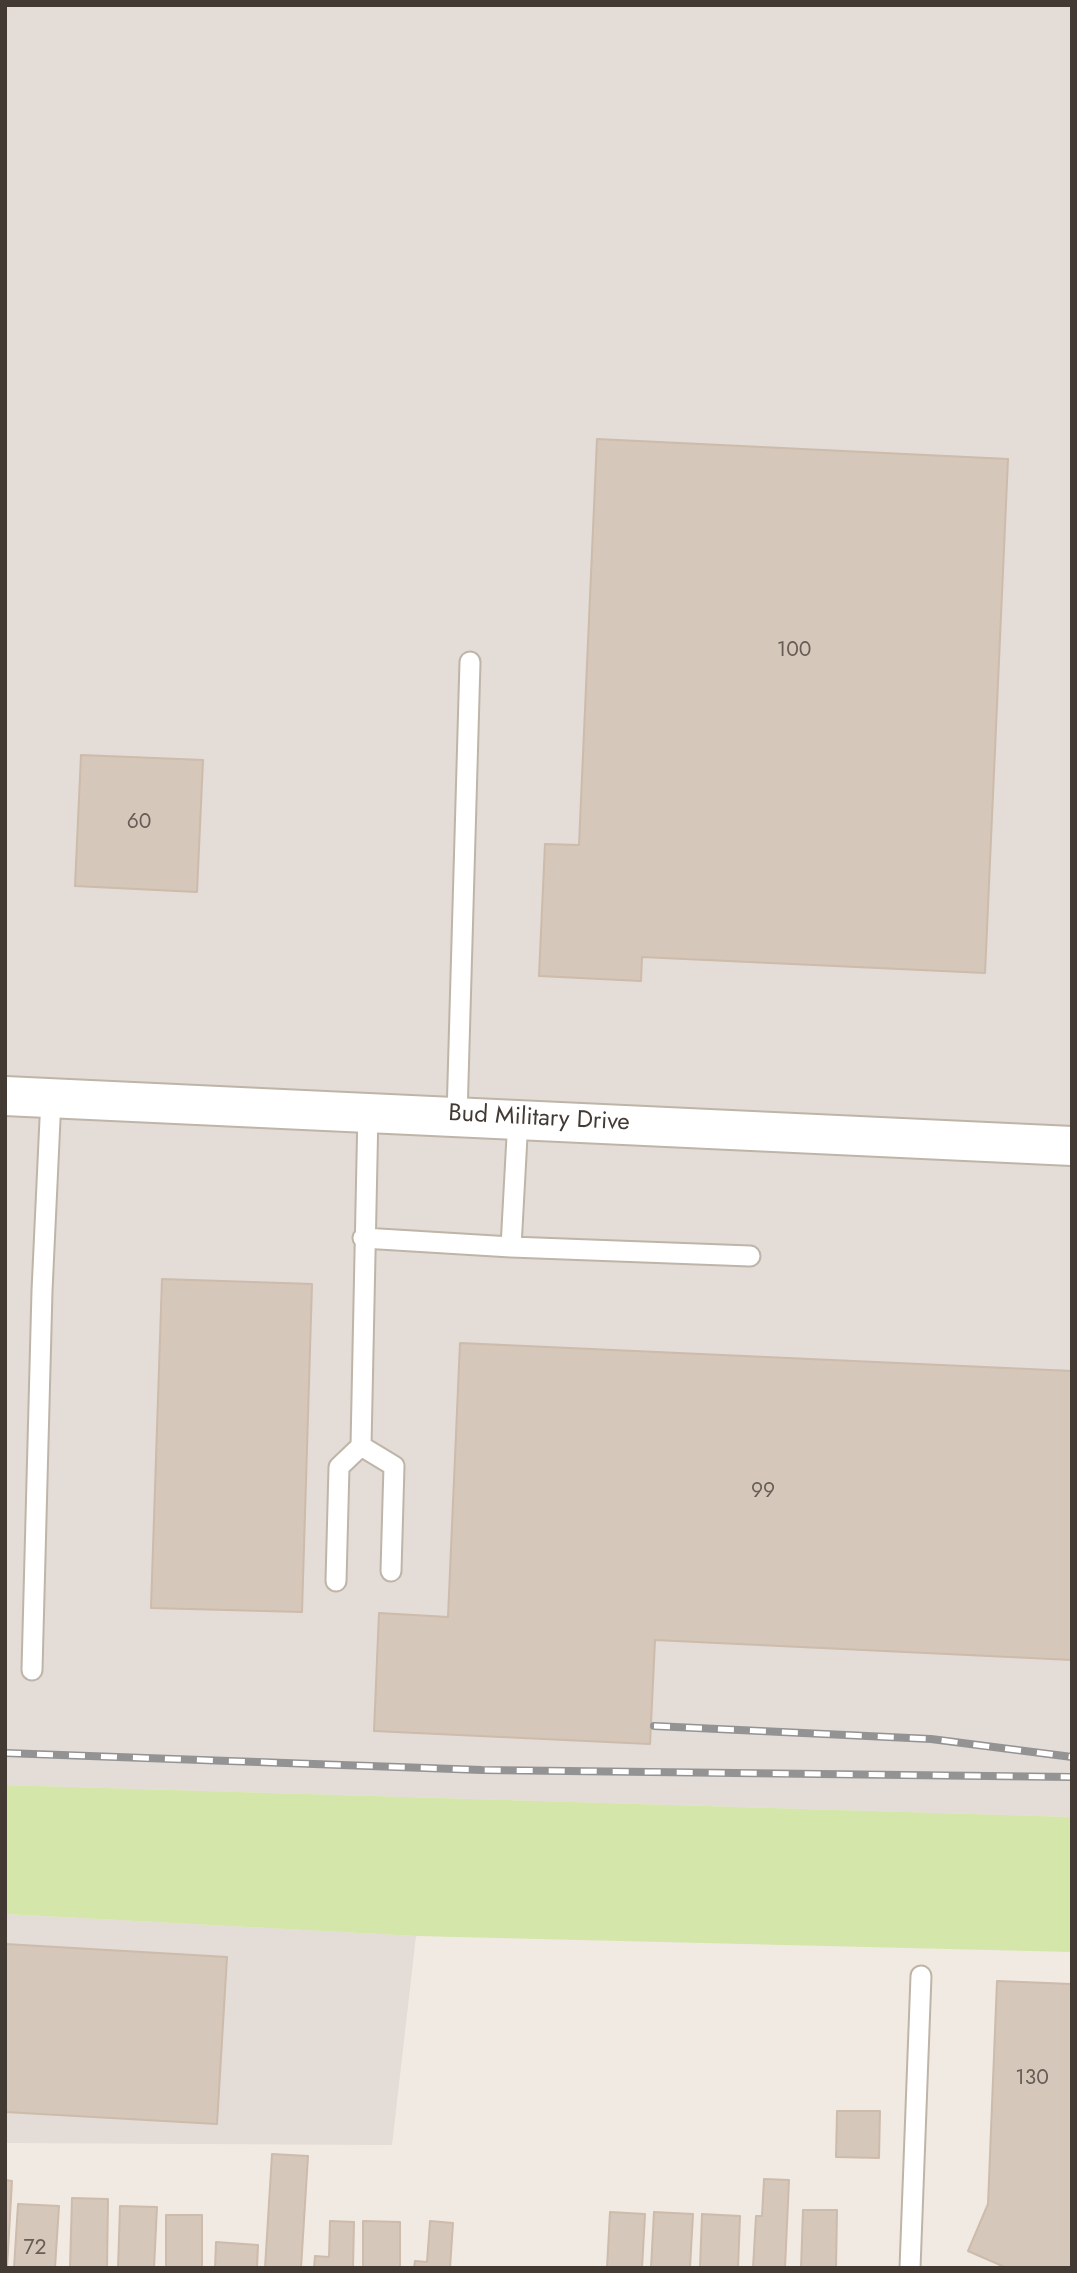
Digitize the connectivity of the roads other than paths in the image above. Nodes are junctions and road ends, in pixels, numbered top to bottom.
1 (470, 662) dead end
2 (5, 1096) edge
3 (51, 1098) junction
4 (368, 1111) junction
5 (457, 1116) junction
6 (518, 1118) junction
7 (1072, 1146) edge
8 (363, 1237) junction
9 (512, 1247) junction
10 (750, 1256) dead end
11 (361, 1446) junction
12 (391, 1572) dead end
13 (336, 1581) dead end
14 (32, 1670) dead end
15 (920, 1976) dead end
16 (910, 2268) edge

1 - 5 lane
2 - 3 street, Bud Military Drive
3 - 4 street, Bud Military Drive
3 - 14 lane
4 - 5 street, Bud Military Drive
4 - 8 lane
5 - 6 street, Bud Military Drive
6 - 7 street, Bud Military Drive
6 - 9 lane
8 - 9 lane
8 - 11 lane
9 - 10 lane
11 - 12 lane
11 - 13 lane
15 - 16 lane

